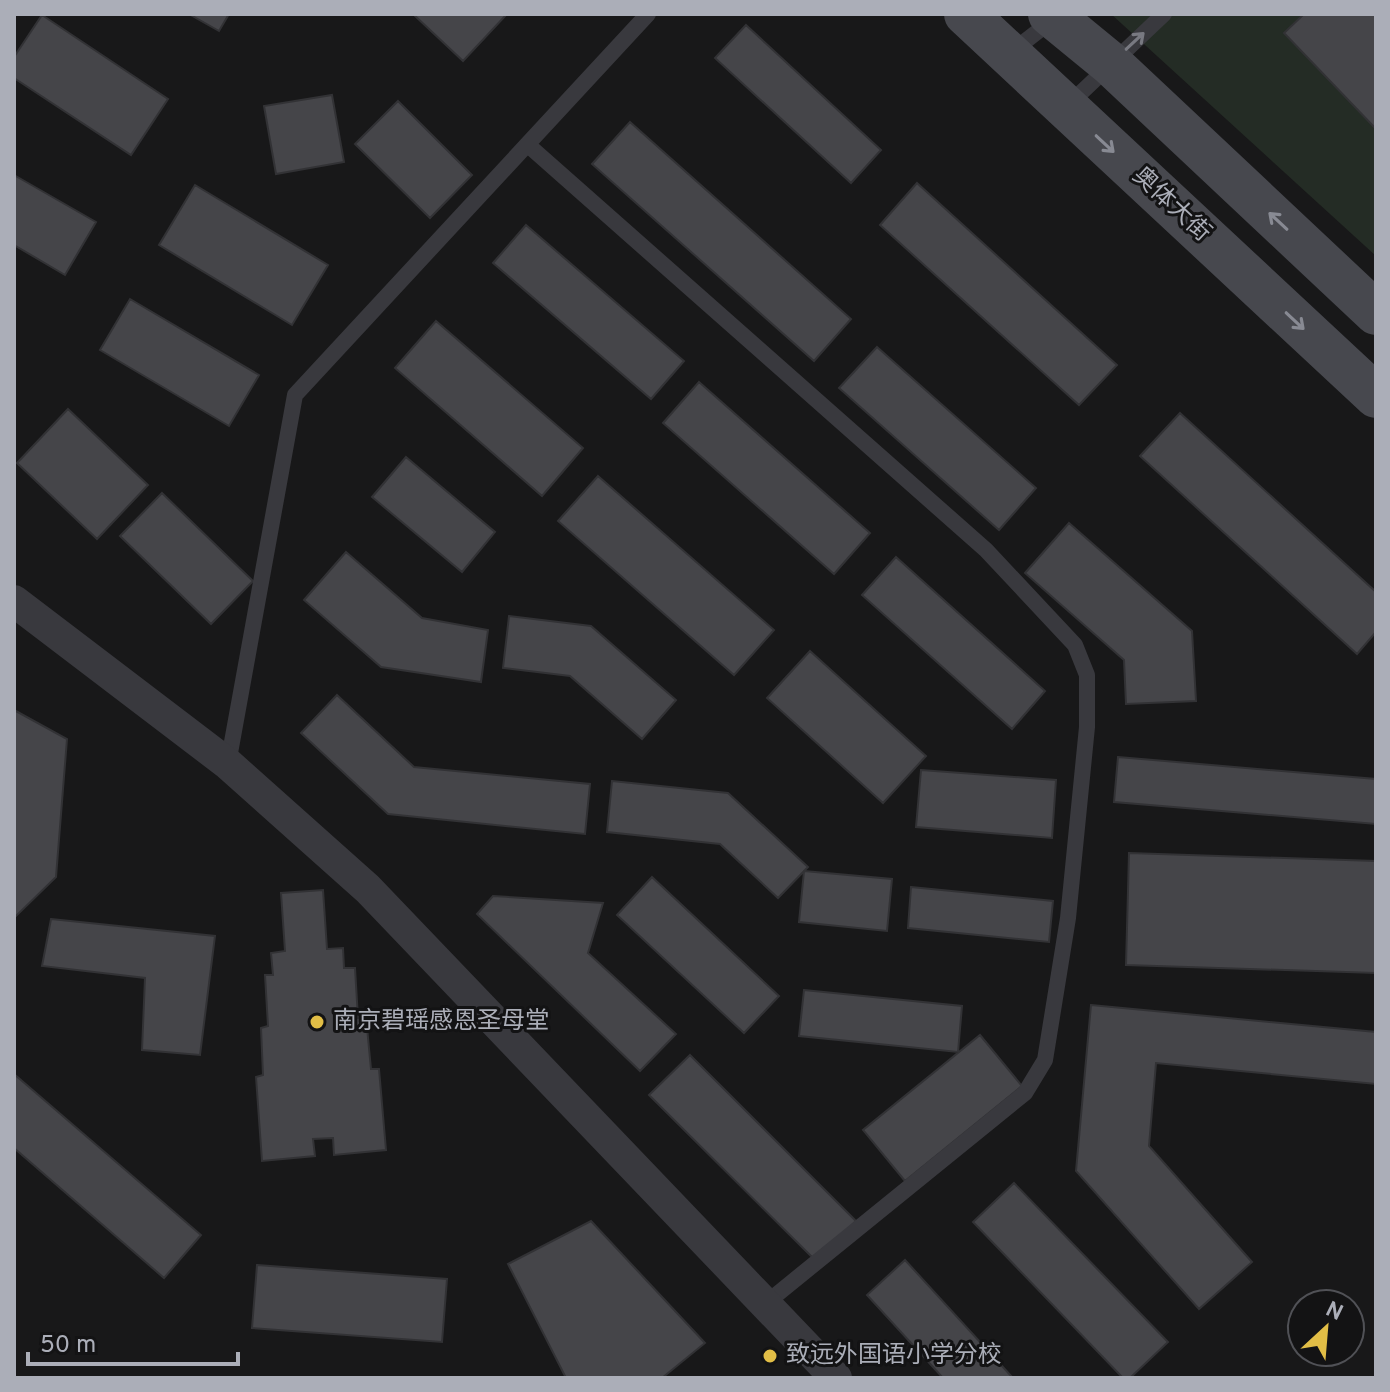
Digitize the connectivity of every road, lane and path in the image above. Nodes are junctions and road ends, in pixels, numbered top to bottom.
1 (648, 14) edge
2 (966, 14) edge
3 (1164, 14) edge
4 (1054, 15) edge
5 (1009, 54) junction
6 (1111, 64) junction
7 (1066, 107) junction
8 (528, 145) junction
9 (1376, 313) edge
10 (1376, 396) edge
11 (14, 601) edge
12 (228, 764) junction
13 (765, 1304) junction
14 (836, 1378) edge

1 - 8 lane
2 - 5 main road, 奥体大街
6 -> 3 lane
4 - 5 lane
4 - 6 main road
5 - 7 main road, 奥体大街
6 - 7 lane
9 -> 6 main road
7 -> 10 main road, 奥体大街
8 - 12 lane
8 - 13 lane
11 - 12 street
12 - 13 street
13 - 14 street

